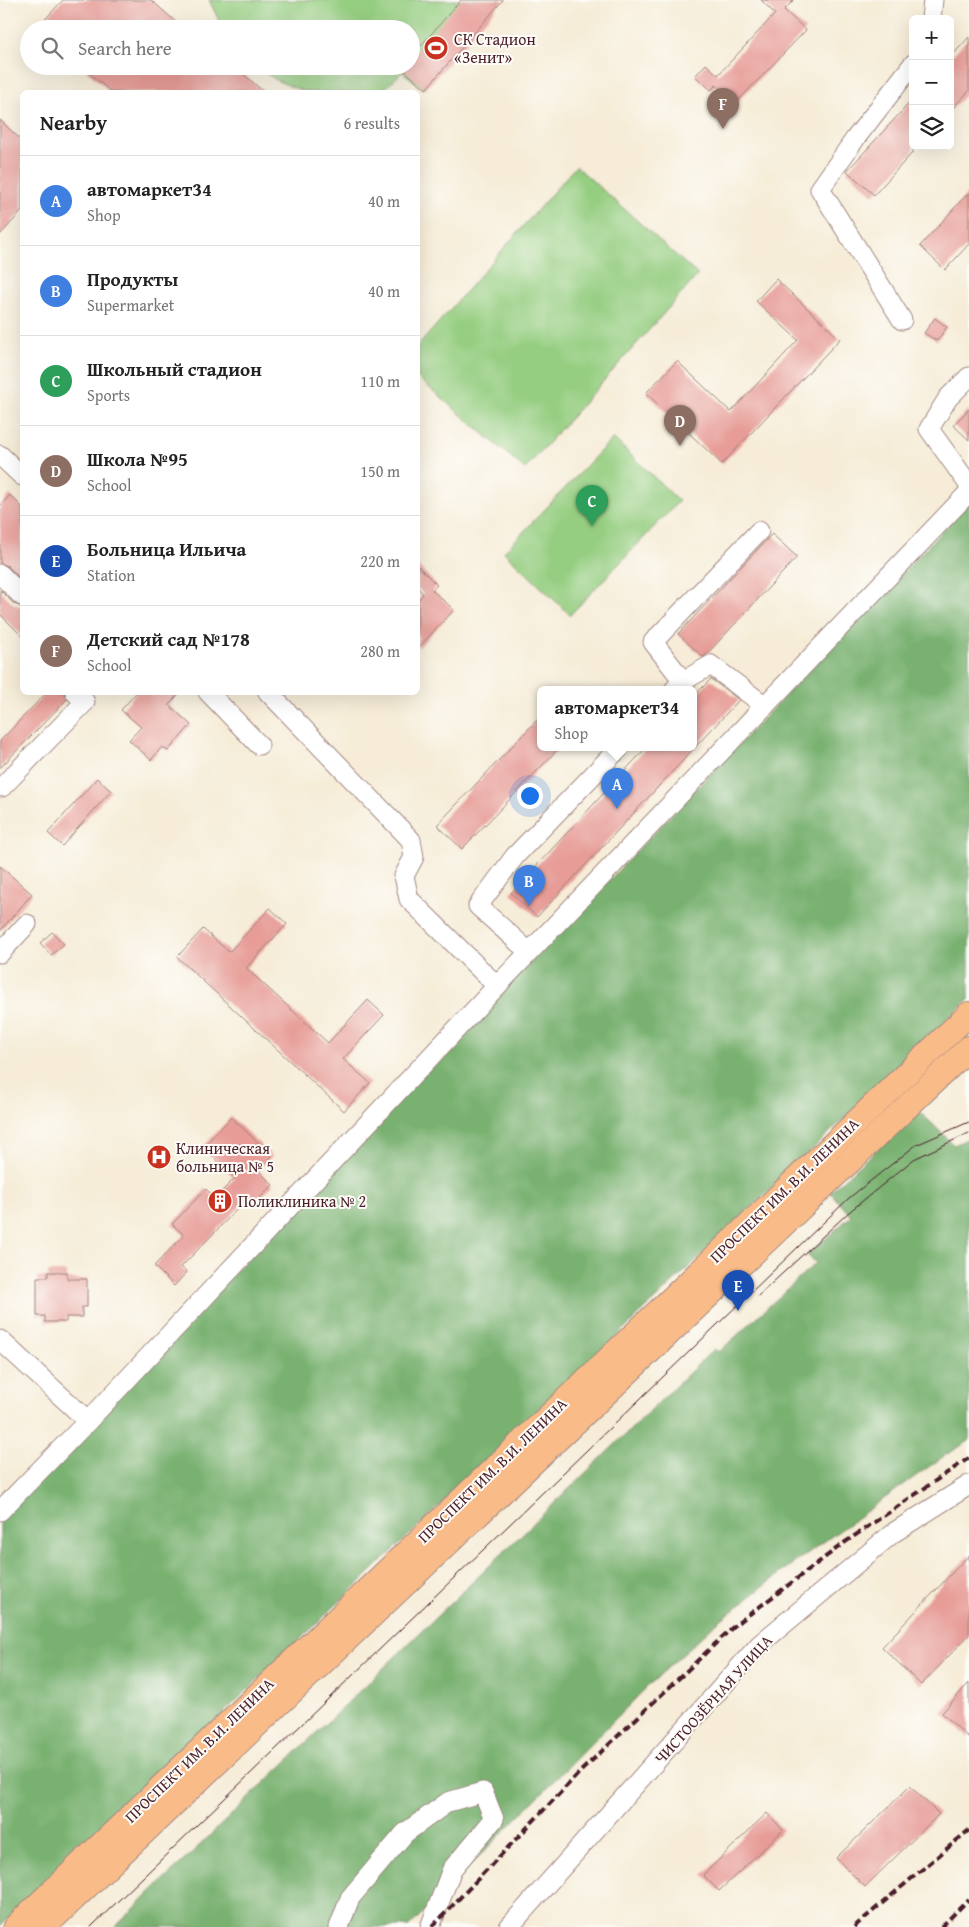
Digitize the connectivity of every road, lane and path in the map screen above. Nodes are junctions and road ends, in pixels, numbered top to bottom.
1 (933, 0) edge
2 (931, 15) edge
3 (909, 69) edge
4 (902, 320) dead end
5 (969, 377) edge
6 (0, 455) edge
7 (20, 474) edge
8 (969, 485) edge
9 (969, 492) edge
10 (759, 530) dead end
11 (0, 574) edge
12 (20, 594) edge
13 (679, 685) edge
14 (78, 695) edge
15 (211, 695) edge
16 (271, 695) edge
17 (765, 706) junction
18 (259, 745) dead end
19 (616, 751) edge
20 (2, 787) dead end
21 (26, 924) dead end
22 (530, 952) junction
23 (0, 953) edge
24 (498, 986) junction
25 (969, 1014) edge
26 (969, 1048) edge
27 (0, 1340) edge
28 (88, 1421) junction
29 (969, 1485) edge
30 (0, 1511) edge
31 (15, 1927) edge
32 (44, 1927) edge
33 (339, 1927) edge
34 (430, 1927) edge
35 (509, 1927) edge

1 - 2 street
3 - 4 street
5 - 8 street
6 - 7 street
9 - 17 street
10 - 13 street
11 - 12 street
13 - 17 street
14 - 20 street
15 - 18 street
16 - 24 street
17 - 22 street
19 - 22 street
21 - 23 street
22 - 24 street
24 - 28 street
25 - 31 main road, ПРОСПЕКТ ИМ. В.И. ЛЕНИНА
26 - 32 main road, ПРОСПЕКТ ИМ. В.И. ЛЕНИНА
27 - 28 street
28 - 30 street
29 - 35 street, ЧИСТООЗЁРНАЯ УЛИЦА
33 - 34 street

